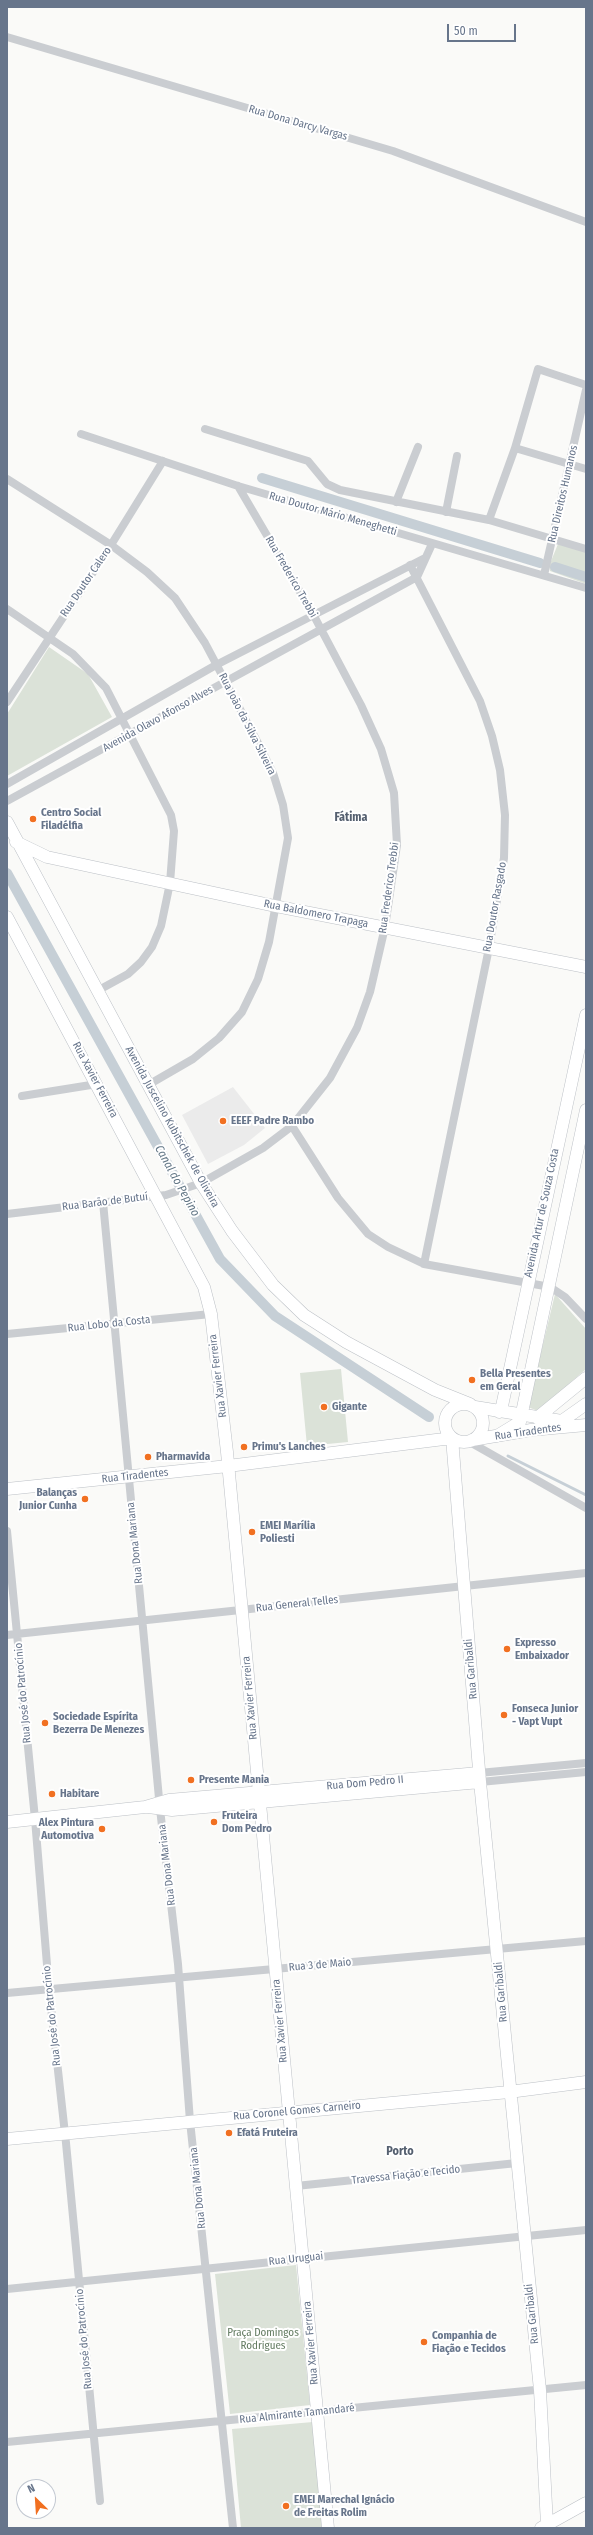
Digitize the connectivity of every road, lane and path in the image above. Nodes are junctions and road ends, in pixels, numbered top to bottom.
1 (7, 37) edge
2 (586, 222) edge
3 (586, 385) edge
4 (586, 390) edge
5 (205, 429) dead end
6 (81, 434) dead end
7 (418, 447) dead end
8 (515, 448) junction
9 (457, 456) dead end
10 (163, 462) junction
11 (570, 464) junction
12 (586, 469) edge
13 (7, 479) edge
14 (238, 486) junction
15 (396, 502) junction
16 (446, 512) junction
17 (489, 520) junction
18 (553, 539) junction
19 (432, 544) junction
20 (111, 545) junction
21 (586, 549) edge
22 (425, 558) junction
23 (410, 565) junction
24 (544, 575) junction
25 (417, 577) junction
26 (586, 588) edge
27 (7, 609) edge
28 (313, 614) junction
29 (320, 629) junction
30 (49, 638) junction
31 (216, 665) junction
32 (225, 681) junction
33 (7, 702) edge
34 (122, 718) junction
35 (131, 734) junction
36 (7, 784) edge
37 (7, 801) edge
38 (7, 822) edge
39 (16, 842) junction
40 (47, 857) junction
41 (35, 876) junction
42 (170, 883) junction
43 (276, 906) junction
44 (7, 917) edge
45 (385, 927) junction
46 (489, 948) junction
47 (586, 968) edge
48 (97, 991) junction
49 (586, 1015) edge
50 (97, 1084) junction
51 (148, 1085) junction
52 (22, 1096) dead end
53 (586, 1110) edge
54 (562, 1124) junction
55 (292, 1126) junction
56 (582, 1129) junction
57 (201, 1183) junction
58 (162, 1195) junction
59 (104, 1202) junction
60 (7, 1214) edge
61 (424, 1264) junction
62 (527, 1283) junction
63 (550, 1287) junction
64 (211, 1314) junction
65 (586, 1319) edge
66 (116, 1324) junction
67 (7, 1334) edge
68 (586, 1378) edge
69 (586, 1404) edge
70 (472, 1406) junction
71 (499, 1412) junction
72 (522, 1414) junction
73 (537, 1418) junction
74 (562, 1422) junction
75 (586, 1422) edge
76 (586, 1425) edge
77 (531, 1430) junction
78 (497, 1436) junction
79 (463, 1440) junction
80 (228, 1466) junction
81 (128, 1476) junction
82 (7, 1490) edge
83 (586, 1508) edge
84 (7, 1531) edge
85 (586, 1573) edge
86 (463, 1585) junction
87 (242, 1610) junction
88 (142, 1620) junction
89 (17, 1634) junction
90 (7, 1635) edge
91 (586, 1763) edge
92 (570, 1769) junction
93 (586, 1772) edge
94 (480, 1777) junction
95 (259, 1797) junction
96 (160, 1805) junction
97 (35, 1819) junction
98 (7, 1822) edge
99 (586, 1941) edge
100 (497, 1948) junction
101 (275, 1969) junction
102 (179, 1977) junction
103 (49, 1989) junction
104 (7, 1993) edge
105 (586, 2082) edge
106 (509, 2092) junction
107 (289, 2111) junction
108 (190, 2121) junction
109 (65, 2134) junction
110 (7, 2139) edge
111 (517, 2163) junction
112 (296, 2186) junction
113 (586, 2230) edge
114 (525, 2236) junction
115 (303, 2258) junction
116 (206, 2268) junction
117 (79, 2283) junction
118 (7, 2289) edge
119 (586, 2386) edge
120 (540, 2390) junction
121 (317, 2412) junction
122 (222, 2422) junction
123 (93, 2433) junction
124 (7, 2442) edge
125 (100, 2501) dead end
126 (586, 2503) edge
127 (544, 2526) edge
128 (233, 2528) edge
129 (328, 2528) edge

1 - 2 street, Rua Dona Darcy Vargas
3 - 8 street
4 - 11 street, Rua Direitos Humanos
5 - 15 street
6 - 10 street, Rua Doutor Mário Meneghetti
7 - 15 street
8 - 11 street
8 - 17 street
9 - 16 street
10 - 14 street, Rua Doutor Mário Meneghetti
10 - 20 street, Rua Doutor Calero
11 - 12 street
11 - 18 street, Rua Direitos Humanos
13 - 20 street, Rua João da Silva Silveira
14 - 19 street, Rua Doutor Mário Meneghetti
14 - 28 street, Rua Frederico Trebbi
15 - 16 street
16 - 17 street
17 - 18 street
18 - 21 street
18 - 24 street, Rua Direitos Humanos
19 - 22 street
19 - 24 street, Rua Doutor Mário Meneghetti
20 - 30 street, Rua Doutor Calero
20 - 31 street, Rua João da Silva Silveira
22 - 23 street, Avenida Olavo Afonso Alves
22 - 25 street
23 - 25 street, Rua Doutor Rasgado
23 - 28 street, Avenida Olavo Afonso Alves
24 - 26 street, Rua Doutor Mário Meneghetti
25 - 29 street, Avenida Olavo Afonso Alves
25 - 46 street, Rua Doutor Rasgado
27 - 30 street
28 - 29 street, Rua Frederico Trebbi
28 - 31 street, Avenida Olavo Afonso Alves
29 - 32 street, Avenida Olavo Afonso Alves
29 - 45 street, Rua Frederico Trebbi
30 - 33 street, Rua Doutor Calero
30 - 34 street
31 - 32 street, Rua João da Silva Silveira
31 - 34 street, Avenida Olavo Afonso Alves
32 - 35 street, Avenida Olavo Afonso Alves
32 - 43 street, Rua João da Silva Silveira
34 - 35 street
34 - 36 street, Avenida Olavo Afonso Alves
35 - 37 street, Avenida Olavo Afonso Alves
35 - 42 street
38 - 39 street, Avenida Juscelino Kubitschek de Oliveira
39 - 40 street, Rua Baldomero Trapaga
39 - 41 street, Avenida Juscelino Kubitschek de Oliveira
40 - 41 street
40 - 42 street, Rua Baldomero Trapaga
41 - 48 street, Avenida Juscelino Kubitschek de Oliveira
42 - 43 street, Rua Baldomero Trapaga
42 - 48 street
43 - 45 street, Rua Baldomero Trapaga
43 - 51 street, Rua João da Silva Silveira
44 - 50 street, Rua Xavier Ferreira
45 - 46 street, Rua Baldomero Trapaga
45 - 55 street, Rua Frederico Trebbi
46 - 47 street, Rua Baldomero Trapaga
46 - 61 street, Rua Doutor Rasgado
48 - 51 street, Avenida Juscelino Kubitschek de Oliveira
49 - 54 street, Avenida Artur de Souza Costa
50 - 52 street
50 - 58 street, Rua Xavier Ferreira
51 - 57 street, Avenida Juscelino Kubitschek de Oliveira
53 - 56 street, Avenida Artur de Souza Costa
54 - 56 street
54 - 62 street, Avenida Artur de Souza Costa
55 - 57 street, Rua Frederico Trebbi
55 - 61 street
56 - 63 street, Avenida Artur de Souza Costa
57 - 58 street, Rua Barão de Butuí
57 - 70 street, Avenida Juscelino Kubitschek de Oliveira
58 - 59 street, Rua Barão de Butuí
58 - 64 street, Rua Xavier Ferreira
59 - 60 street, Rua Barão de Butuí
59 - 66 street, Rua Dona Mariana
61 - 62 street
62 - 63 street
62 - 71 street, Avenida Artur de Souza Costa
63 - 65 street
63 - 72 street, Avenida Artur de Souza Costa
64 - 66 street, Rua Lobo da Costa
64 - 80 street, Rua Xavier Ferreira
66 - 67 street, Rua Lobo da Costa
66 - 81 street, Rua Dona Mariana
68 - 73 street
69 - 74 street
70 - 71 street, Rua Tiradentes
70 - 79 street
70 - 79 street
71 - 72 street, Rua Tiradentes
72 - 73 street, Rua Tiradentes
72 - 78 street, Avenida Artur de Souza Costa
73 - 74 street, Rua Tiradentes
74 - 75 street, Rua Tiradentes
74 - 77 street
76 - 77 street, Rua Tiradentes
77 - 78 street, Rua Tiradentes
78 - 79 street, Rua Tiradentes
79 - 80 street, Rua Tiradentes
79 - 83 street
79 - 86 street, Rua Garibaldi
80 - 81 street, Rua Tiradentes
80 - 87 street, Rua Xavier Ferreira
81 - 82 street, Rua Tiradentes
81 - 88 street, Rua Dona Mariana
84 - 89 street, Rua José do Patrocínio
85 - 86 street, Rua General Telles
86 - 87 street, Rua General Telles
86 - 94 street, Rua Garibaldi
87 - 88 street, Rua General Telles
87 - 95 street, Rua Xavier Ferreira
88 - 89 street, Rua General Telles
88 - 96 street, Rua Dona Mariana
89 - 90 street, Rua General Telles
89 - 97 street, Rua José do Patrocínio
91 - 92 street, Rua Dom Pedro II
92 - 93 street, Rua Dom Pedro II
92 - 94 street, Rua Dom Pedro II
94 - 95 street, Rua Dom Pedro II
94 - 100 street, Rua Garibaldi
95 - 96 street, Rua Dom Pedro II
95 - 101 street, Rua Xavier Ferreira
96 - 97 street, Rua Dom Pedro II
96 - 102 street, Rua Dona Mariana
97 - 98 street, Rua Dom Pedro II
97 - 103 street, Rua José do Patrocínio
99 - 100 street, Rua 3 de Maio
100 - 101 street, Rua 3 de Maio
100 - 106 street, Rua Garibaldi
101 - 102 street, Rua 3 de Maio
101 - 107 street, Rua Xavier Ferreira
102 - 103 street, Rua 3 de Maio
102 - 108 street, Rua Dona Mariana
103 - 104 street, Rua 3 de Maio
103 - 109 street, Rua José do Patrocínio
105 - 106 street, Rua Coronel Gomes Carneiro
106 - 107 street, Rua Coronel Gomes Carneiro
106 - 111 street, Rua Garibaldi
107 - 108 street, Rua Coronel Gomes Carneiro
107 - 112 street, Rua Xavier Ferreira
108 - 109 street, Rua Coronel Gomes Carneiro
108 - 116 street, Rua Dona Mariana
109 - 110 street, Rua Coronel Gomes Carneiro
109 - 117 street, Rua José do Patrocínio
111 - 112 street, Travessa Fiação e Tecido
111 - 114 street, Rua Garibaldi
112 - 115 street, Rua Xavier Ferreira
113 - 114 street, Rua Uruguai
114 - 115 street, Rua Uruguai
114 - 120 street, Rua Garibaldi
115 - 116 street, Rua Uruguai
115 - 121 street, Rua Xavier Ferreira
116 - 117 street, Rua Uruguai
116 - 122 street, Rua Dona Mariana
117 - 118 street, Rua Uruguai
117 - 123 street, Rua José do Patrocínio
119 - 120 street, Rua Almirante Tamandaré
120 - 121 street, Rua Almirante Tamandaré
120 - 127 street, Rua Garibaldi
121 - 122 street, Rua Almirante Tamandaré
121 - 129 street, Rua Xavier Ferreira
122 - 123 street, Rua Almirante Tamandaré
122 - 128 street, Rua Dona Mariana
123 - 124 street, Rua Almirante Tamandaré
123 - 125 street, Rua José do Patrocínio
126 - 127 street

